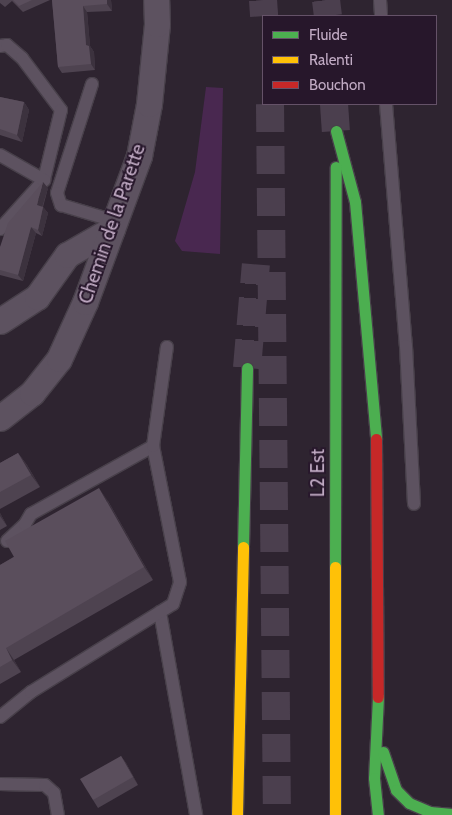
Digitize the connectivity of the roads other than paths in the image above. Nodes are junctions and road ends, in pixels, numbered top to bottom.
1 (156, 0) edge
2 (380, 0) edge
3 (381, 15) edge
4 (0, 46) edge
5 (92, 84) dead end
6 (386, 105) edge
7 (0, 155) edge
8 (44, 180) junction
9 (114, 225) junction
10 (0, 230) edge
11 (0, 321) edge
12 (167, 347) dead end
13 (247, 368) tunnel mouth
14 (0, 418) edge
15 (152, 446) junction
16 (414, 504) dead end
17 (7, 541) edge
18 (160, 612) junction
19 (0, 717) edge
20 (378, 733) junction
21 (0, 784) edge
22 (452, 814) edge
23 (58, 815) edge
24 (196, 815) edge
25 (237, 815) edge
26 (335, 815) edge
27 (378, 815) edge

1 - 9 street, Chemin de la Parette
2 - 3 lane
4 - 8 lane
5 - 9 lane
6 - 16 lane
7 - 8 lane
8 - 10 lane
9 - 11 street
9 - 14 street, Chemin de la Parette
12 - 15 lane
13 - 25 highway
15 - 17 lane
15 - 18 lane
18 - 19 lane
18 - 24 lane
20 - 22 highway
20 - 26 highway, L2 Est
20 - 27 highway
21 - 23 lane

